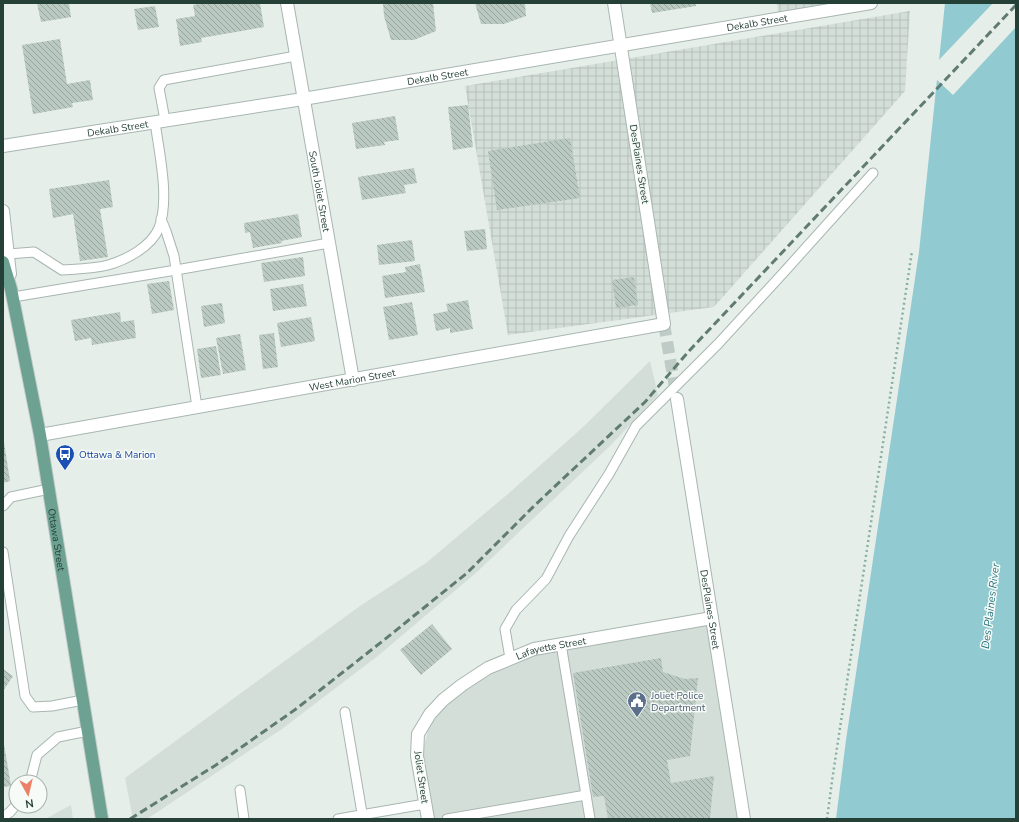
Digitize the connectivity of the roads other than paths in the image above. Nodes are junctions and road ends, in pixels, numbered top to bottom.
1 (287, 3) edge
2 (614, 3) edge
3 (871, 3) edge
4 (621, 45) junction
5 (296, 56) junction
6 (303, 99) junction
7 (160, 121) junction
8 (3, 146) edge
9 (873, 172) dead end
10 (3, 211) edge
11 (161, 219) junction
12 (329, 243) junction
13 (5, 258) edge
14 (176, 270) junction
15 (12, 293) junction
16 (664, 324) joint
17 (353, 380) junction
18 (677, 399) tunnel mouth
19 (197, 407) junction
20 (40, 435) junction
21 (49, 489) junction
22 (3, 506) edge
23 (3, 552) edge
24 (712, 618) junction
25 (561, 644) junction
26 (510, 658) junction
27 (83, 700) junction
28 (345, 712) dead end
29 (88, 731) junction
30 (418, 734) joint
31 (32, 774) edge
32 (240, 790) dead end
33 (586, 795) junction
34 (426, 804) junction
35 (363, 817) edge
36 (102, 819) edge
37 (244, 819) edge
38 (338, 819) edge
39 (428, 819) edge
40 (447, 819) edge
41 (590, 819) edge
42 (744, 819) edge

1 - 5 street, South Joliet Street
2 - 4 street, DesPlaines Street
3 - 4 street, Dekalb Street
4 - 6 street, Dekalb Street
4 - 16 street, DesPlaines Street
5 - 6 street, South Joliet Street
5 - 7 lane
6 - 7 street, Dekalb Street
6 - 12 street, South Joliet Street
7 - 8 street, Dekalb Street
7 - 11 lane
9 - 26 lane
10 - 13 street
11 - 13 lane
11 - 14 lane
12 - 14 lane
12 - 17 street, South Joliet Street
13 - 15 main road, Ottawa Street
14 - 15 lane
14 - 19 lane
15 - 20 main road, Ottawa Street
16 - 17 street, West Marion Street
17 - 19 street, West Marion Street
18 - 24 street, DesPlaines Street
19 - 20 street, West Marion Street
20 - 21 main road, Ottawa Street
21 - 22 lane
21 - 27 main road, Ottawa Street
23 - 27 lane
24 - 25 street, Lafayette Street
24 - 42 street, DesPlaines Street
25 - 26 street, Lafayette Street
25 - 33 lane
26 - 30 street, Lafayette Street
27 - 29 main road, Ottawa Street
28 - 35 lane
29 - 31 lane
29 - 36 main road, Ottawa Street
30 - 34 street, Joliet Street
32 - 37 lane
33 - 40 lane
33 - 41 lane
34 - 35 lane
34 - 39 street, Joliet Street
35 - 38 lane

